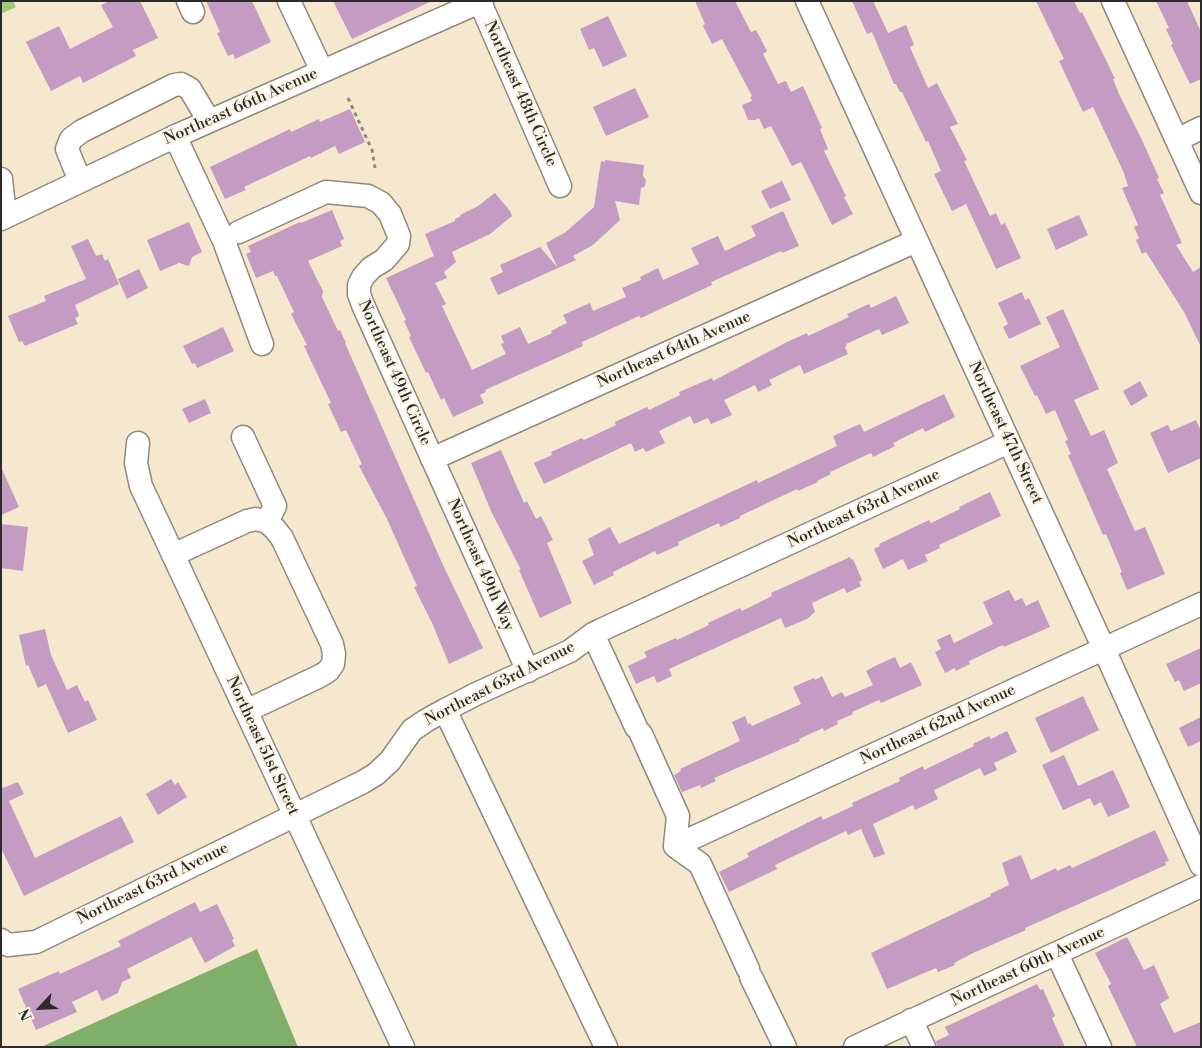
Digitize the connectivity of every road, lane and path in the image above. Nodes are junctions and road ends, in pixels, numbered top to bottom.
1 (289, 1) edge
2 (807, 1) edge
3 (1113, 1) edge
4 (481, 2) edge
5 (322, 71) junction
6 (348, 98) dead end
7 (209, 121) junction
8 (1201, 128) edge
9 (174, 136) junction
10 (1176, 140) junction
11 (375, 168) dead end
12 (1, 179) edge
13 (80, 181) junction
14 (560, 186) dead end
15 (1201, 193) edge
16 (3, 218) edge
17 (239, 232) dead end
18 (916, 240) junction
19 (262, 344) dead end
20 (243, 437) dead end
21 (1009, 442) junction
22 (138, 443) dead end
23 (432, 460) junction
24 (267, 522) junction
25 (173, 555) junction
26 (1201, 604) edge
27 (593, 634) junction
28 (1104, 649) junction
29 (528, 671) junction
30 (446, 710) junction
31 (246, 711) junction
32 (294, 815) junction
33 (675, 846) junction
34 (1201, 865) edge
35 (1201, 886) edge
36 (4, 943) edge
37 (1057, 954) junction
38 (911, 1020) junction
39 (402, 1047) edge
40 (606, 1047) edge
41 (785, 1047) edge
42 (855, 1047) edge
43 (924, 1047) edge
44 (1100, 1047) edge

1 - 5 street
2 - 18 street, Northeast 47th Street
3 - 10 street
4 - 5 street, Northeast 66th Avenue
4 - 14 street, Northeast 48th Circle
5 - 7 street, Northeast 66th Avenue
6 - 11 path
7 - 9 street, Northeast 66th Avenue
7 - 13 street
8 - 10 street
9 - 13 street, Northeast 66th Avenue
9 - 19 street
10 - 15 street
12 - 16 street
13 - 16 street, Northeast 66th Avenue
17 - 23 street, Northeast 49th Circle
18 - 21 street, Northeast 47th Street
18 - 23 street, Northeast 64th Avenue
20 - 24 street
21 - 27 street, Northeast 63rd Avenue
21 - 28 street, Northeast 47th Street
22 - 25 street, Northeast 51st Street
23 - 29 street, Northeast 49th Way
24 - 25 street
24 - 31 street
25 - 31 street, Northeast 51st Street
26 - 28 street, Northeast 62nd Avenue
27 - 29 street, Northeast 63rd Avenue
27 - 33 street
28 - 33 street, Northeast 62nd Avenue
28 - 34 street, Northeast 47th Street
29 - 30 street, Northeast 63rd Avenue
30 - 32 street, Northeast 63rd Avenue
30 - 40 street
31 - 32 street, Northeast 51st Street
32 - 36 street, Northeast 63rd Avenue
32 - 39 street, Northeast 51st Street
33 - 41 street
35 - 37 street, Northeast 60th Avenue
37 - 38 street, Northeast 60th Avenue
37 - 44 street
38 - 42 street, Northeast 60th Avenue
38 - 43 street

